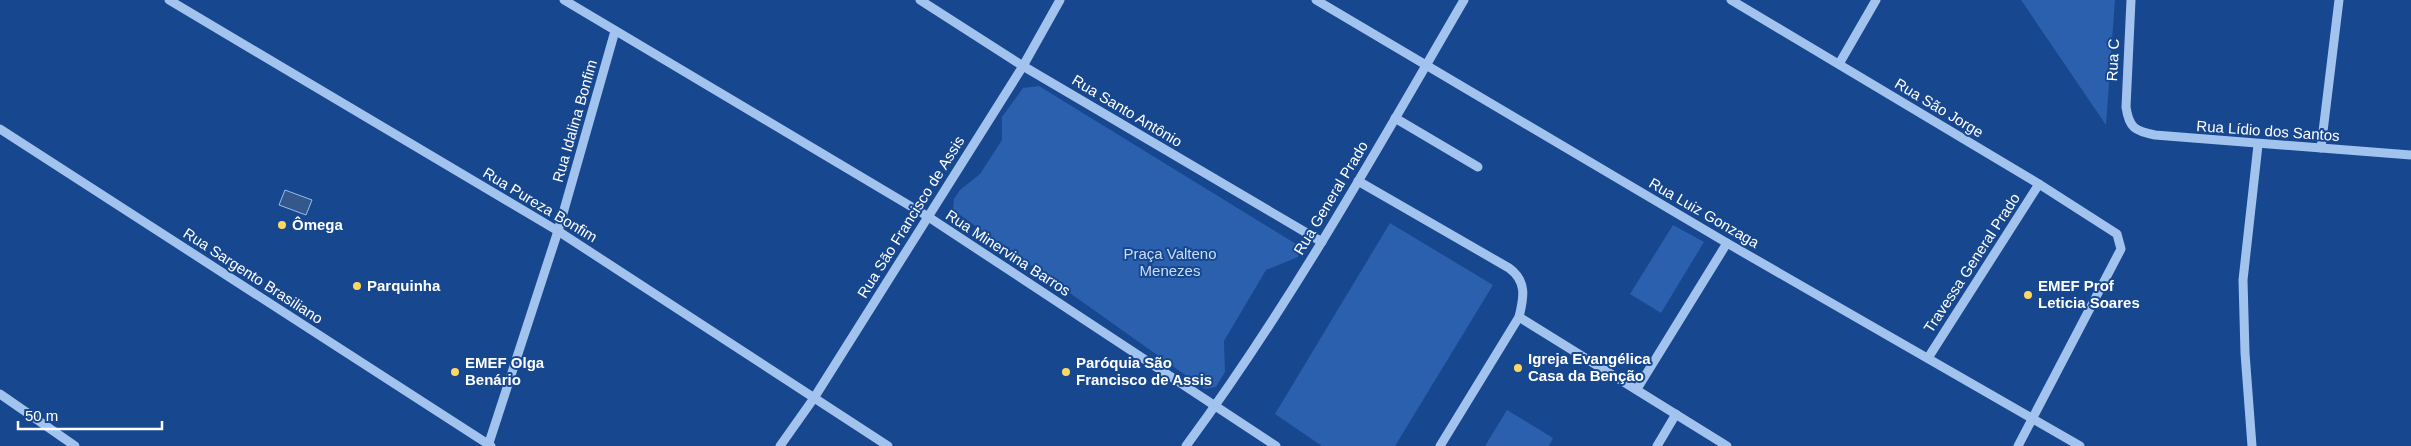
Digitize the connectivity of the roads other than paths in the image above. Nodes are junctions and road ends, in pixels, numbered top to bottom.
1 (564, 0) edge
2 (920, 0) edge
3 (1060, 0) edge
4 (1316, 0) edge
5 (1464, 0) edge
6 (1731, 0) edge
7 (1876, 0) edge
8 (2131, 0) edge
9 (2339, 0) edge
10 (173, 1) edge
11 (614, 31) junction
12 (1839, 64) junction
13 (1426, 65) junction
14 (1023, 66) junction
15 (1395, 118) junction
16 (2128, 121) joint
17 (0, 129) edge
18 (2258, 145) junction
19 (2321, 148) junction
20 (2411, 155) edge
21 (1478, 168) dead end
22 (1358, 181) junction
23 (2039, 184) junction
24 (927, 216) junction
25 (558, 231) junction
26 (1322, 242) junction
27 (1727, 242) junction
28 (1520, 317) junction
29 (1928, 358) junction
30 (1636, 389) junction
31 (0, 394) edge
32 (814, 398) junction
33 (1215, 407) junction
34 (1676, 414) junction
35 (2034, 419) junction
36 (490, 445) edge
37 (75, 446) edge
38 (780, 446) edge
39 (888, 446) edge
40 (1186, 446) edge
41 (1276, 446) edge
42 (1440, 446) edge
43 (1657, 446) edge
44 (1727, 446) edge
45 (2018, 446) edge
46 (2080, 446) edge
47 (2252, 446) edge

1 - 11 street, Rua Minervina Barros
2 - 14 street, Rua Santo Antônio
3 - 14 street, Rua São Francisco de Assis
4 - 13 street, Rua Luiz Gonzaga
5 - 13 street, Rua General Prado
6 - 12 street, Rua São Jorge
7 - 12 street
8 - 16 street, Rua C
9 - 19 street
10 - 25 street, Rua Pureza Bonfim
11 - 24 street, Rua Minervina Barros
11 - 25 street, Rua Idalina Bonfim
12 - 23 street, Rua São Jorge
13 - 15 street, Rua General Prado
13 - 27 street, Rua Luiz Gonzaga
14 - 24 street, Rua São Francisco de Assis
14 - 26 street, Rua Santo Antônio
15 - 21 street
15 - 22 street, Rua General Prado
16 - 18 street, Rua Lídio dos Santos
17 - 36 street, Rua Sargento Brasiliano
18 - 19 street, Rua Lídio dos Santos
18 - 47 street
19 - 20 street, Rua Lídio dos Santos
22 - 26 street, Rua General Prado
22 - 28 street
23 - 29 street, Travessa General Prado
23 - 35 street, Rua São Jorge
24 - 32 street, Rua São Francisco de Assis
24 - 33 street, Rua Minervina Barros
25 - 32 street, Rua Pureza Bonfim
25 - 36 street, Rua Idalina Bonfim
26 - 33 street, Rua General Prado
27 - 29 street, Rua Luiz Gonzaga
27 - 30 street
28 - 30 street
28 - 42 street
29 - 35 street, Rua Luiz Gonzaga
30 - 34 street
31 - 37 street
32 - 38 street, Rua São Francisco de Assis
32 - 39 street, Rua Pureza Bonfim
33 - 40 street, Rua General Prado
33 - 41 street, Rua Minervina Barros
34 - 43 street
34 - 44 street
35 - 45 street
35 - 46 street, Rua Luiz Gonzaga

